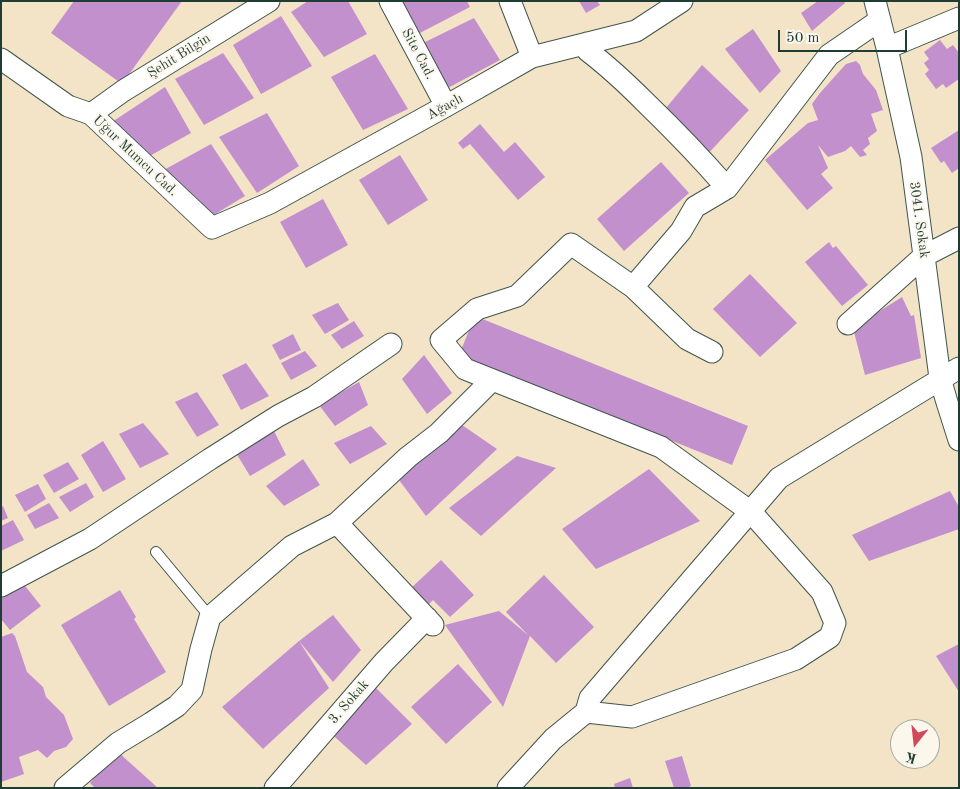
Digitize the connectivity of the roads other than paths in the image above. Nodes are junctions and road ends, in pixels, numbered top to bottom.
1 (269, 1) edge
2 (390, 1) edge
3 (510, 1) edge
4 (682, 1) edge
5 (877, 11) edge
6 (959, 18) edge
7 (587, 44) junction
8 (887, 48) junction
9 (532, 57) junction
10 (1, 59) edge
11 (446, 106) junction
12 (91, 114) junction
13 (728, 188) junction
14 (212, 228) joint
15 (959, 238) edge
16 (924, 256) junction
17 (633, 287) junction
18 (848, 324) dead end
19 (391, 344) dead end
20 (712, 352) dead end
21 (959, 368) edge
22 (940, 378) junction
23 (492, 380) junction
24 (959, 440) edge
25 (751, 512) junction
26 (337, 523) junction
27 (156, 552) dead end
28 (1, 586) edge
29 (210, 617) junction
30 (586, 712) junction
31 (66, 788) edge
32 (275, 788) edge
33 (508, 788) edge

1 - 12 street, Şehit Bilgin
2 - 11 street, Site Cad.
3 - 9 street
4 - 7 street, Ağaçlı
5 - 8 street, 3041. Sokak
5 - 13 street
6 - 8 street
7 - 9 street, Ağaçlı
7 - 13 street
8 - 16 street, 3041. Sokak
9 - 11 street, Ağaçlı
10 - 12 street, Uğur Mumcu Cad.
11 - 14 street, Ağaçlı
12 - 14 street, Uğur Mumcu Cad.
13 - 17 street
15 - 16 street
16 - 18 street
16 - 22 street, 3041. Sokak
17 - 20 street
17 - 23 street
19 - 28 street
21 - 22 street
22 - 24 street, 3041. Sokak
22 - 25 street
23 - 25 street
23 - 26 street
25 - 30 street
25 - 30 street
26 - 29 street
26 - 32 street, 3. Sokak
27 - 29 lane
29 - 31 street
30 - 33 street

